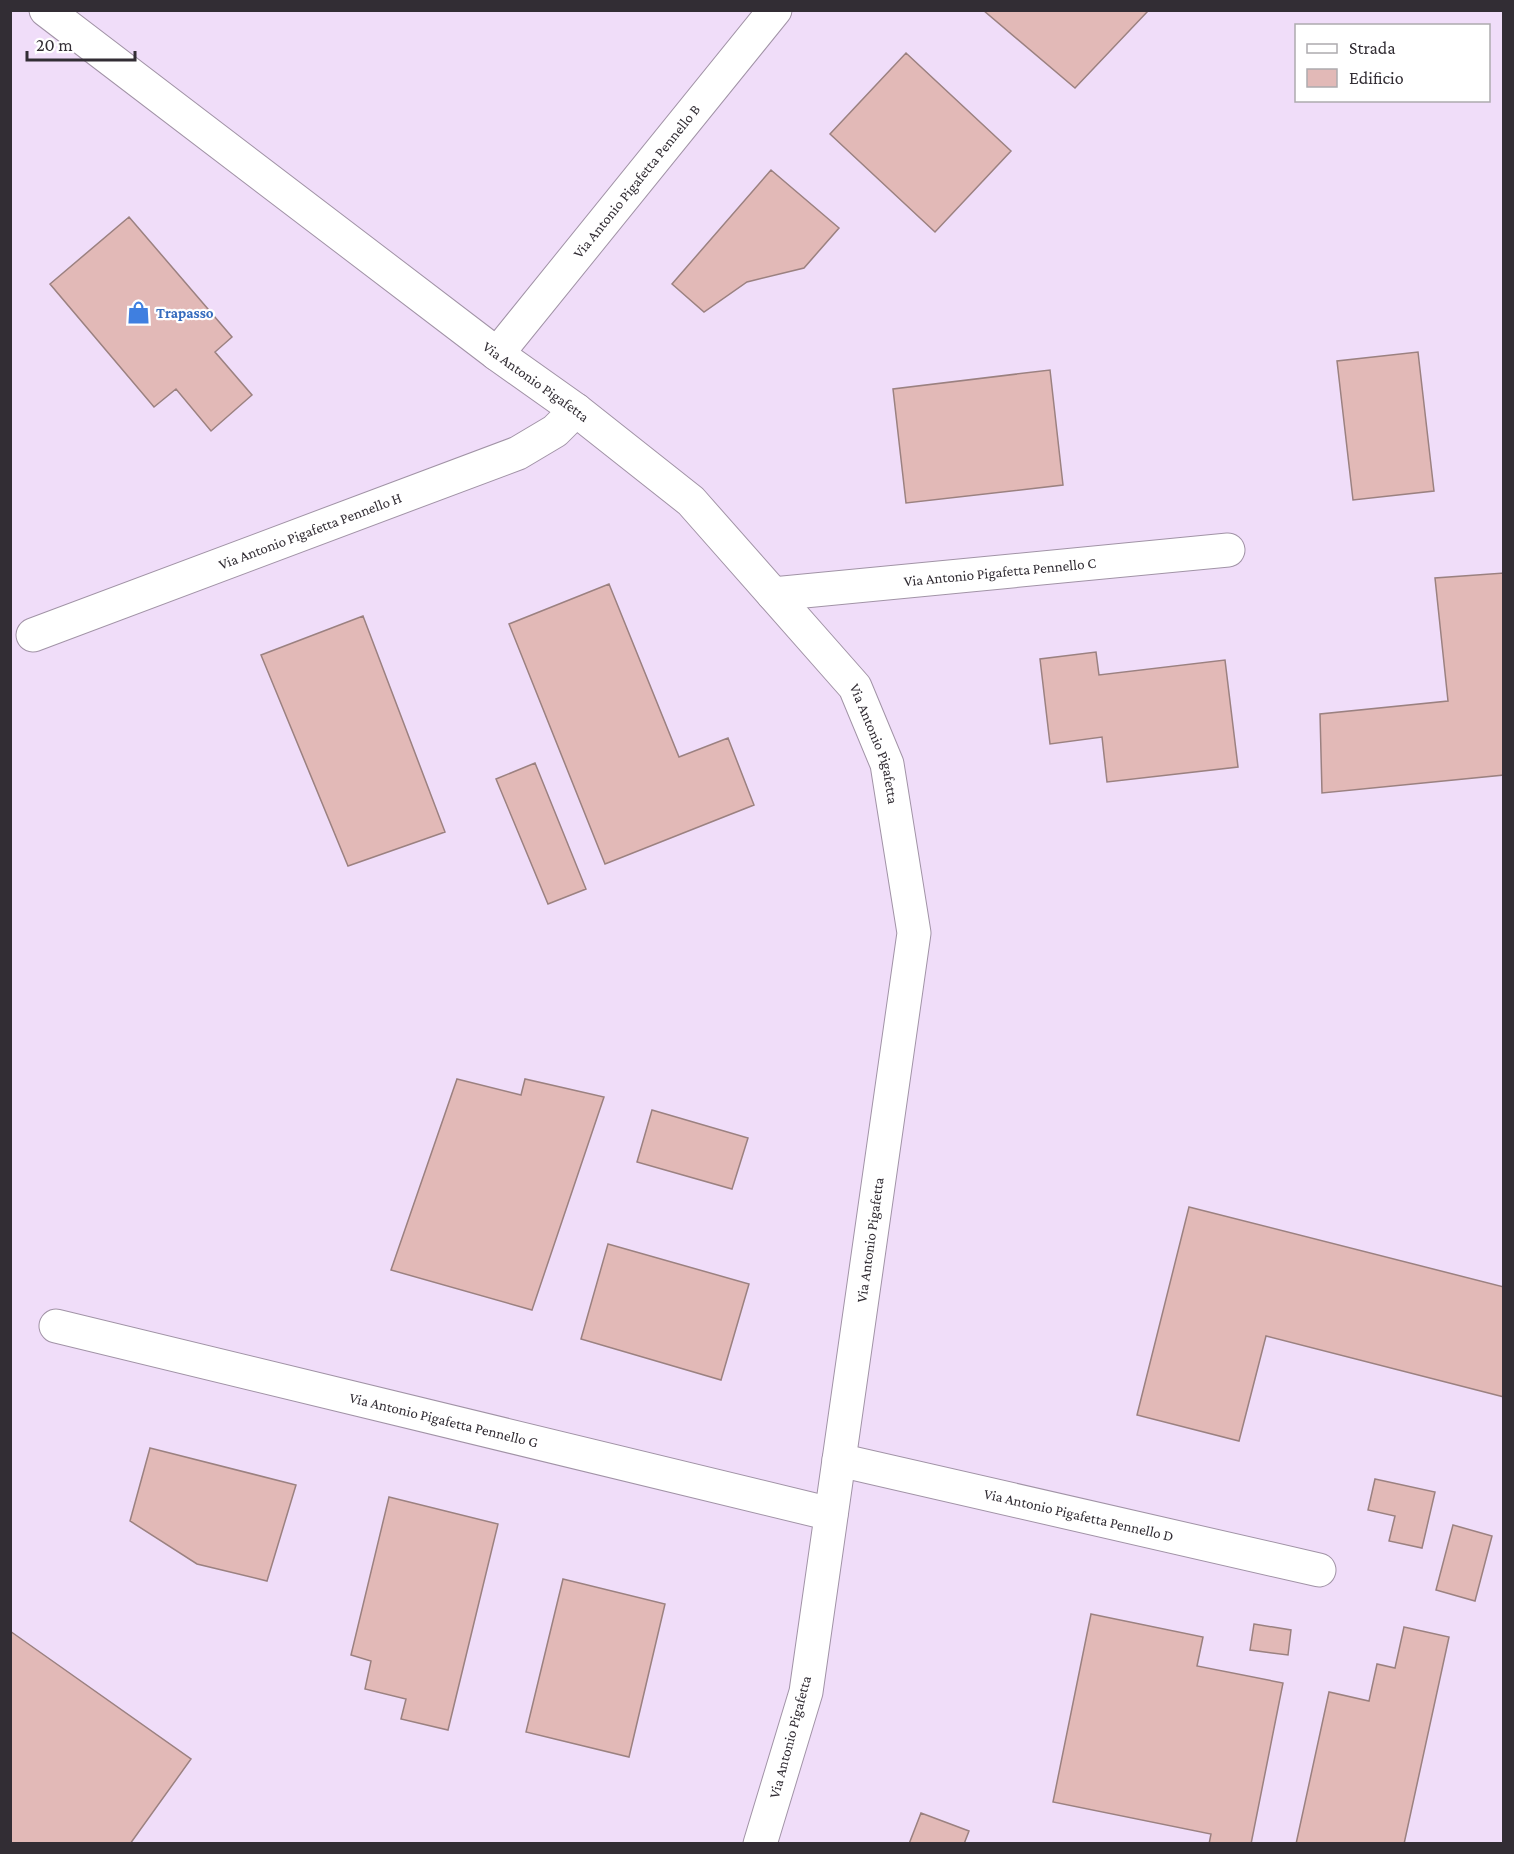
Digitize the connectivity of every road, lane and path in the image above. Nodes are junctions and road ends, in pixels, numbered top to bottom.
1 (46, 10) edge
2 (775, 10) edge
3 (497, 354) junction
4 (576, 410) junction
5 (1228, 550) dead end
6 (773, 594) junction
7 (33, 635) dead end
8 (56, 1326) dead end
9 (838, 1460) junction
10 (831, 1514) junction
11 (1319, 1570) dead end
12 (760, 1844) edge

1 - 3 street, Via Antonio Pigafetta
2 - 3 street, Via Antonio Pigafetta Pennello B
3 - 4 street, Via Antonio Pigafetta
4 - 6 street, Via Antonio Pigafetta
4 - 7 street, Via Antonio Pigafetta Pennello H
5 - 6 street, Via Antonio Pigafetta Pennello C
6 - 9 street, Via Antonio Pigafetta
8 - 10 street, Via Antonio Pigafetta Pennello G
9 - 10 street, Via Antonio Pigafetta
9 - 11 street, Via Antonio Pigafetta Pennello D
10 - 12 street, Via Antonio Pigafetta

